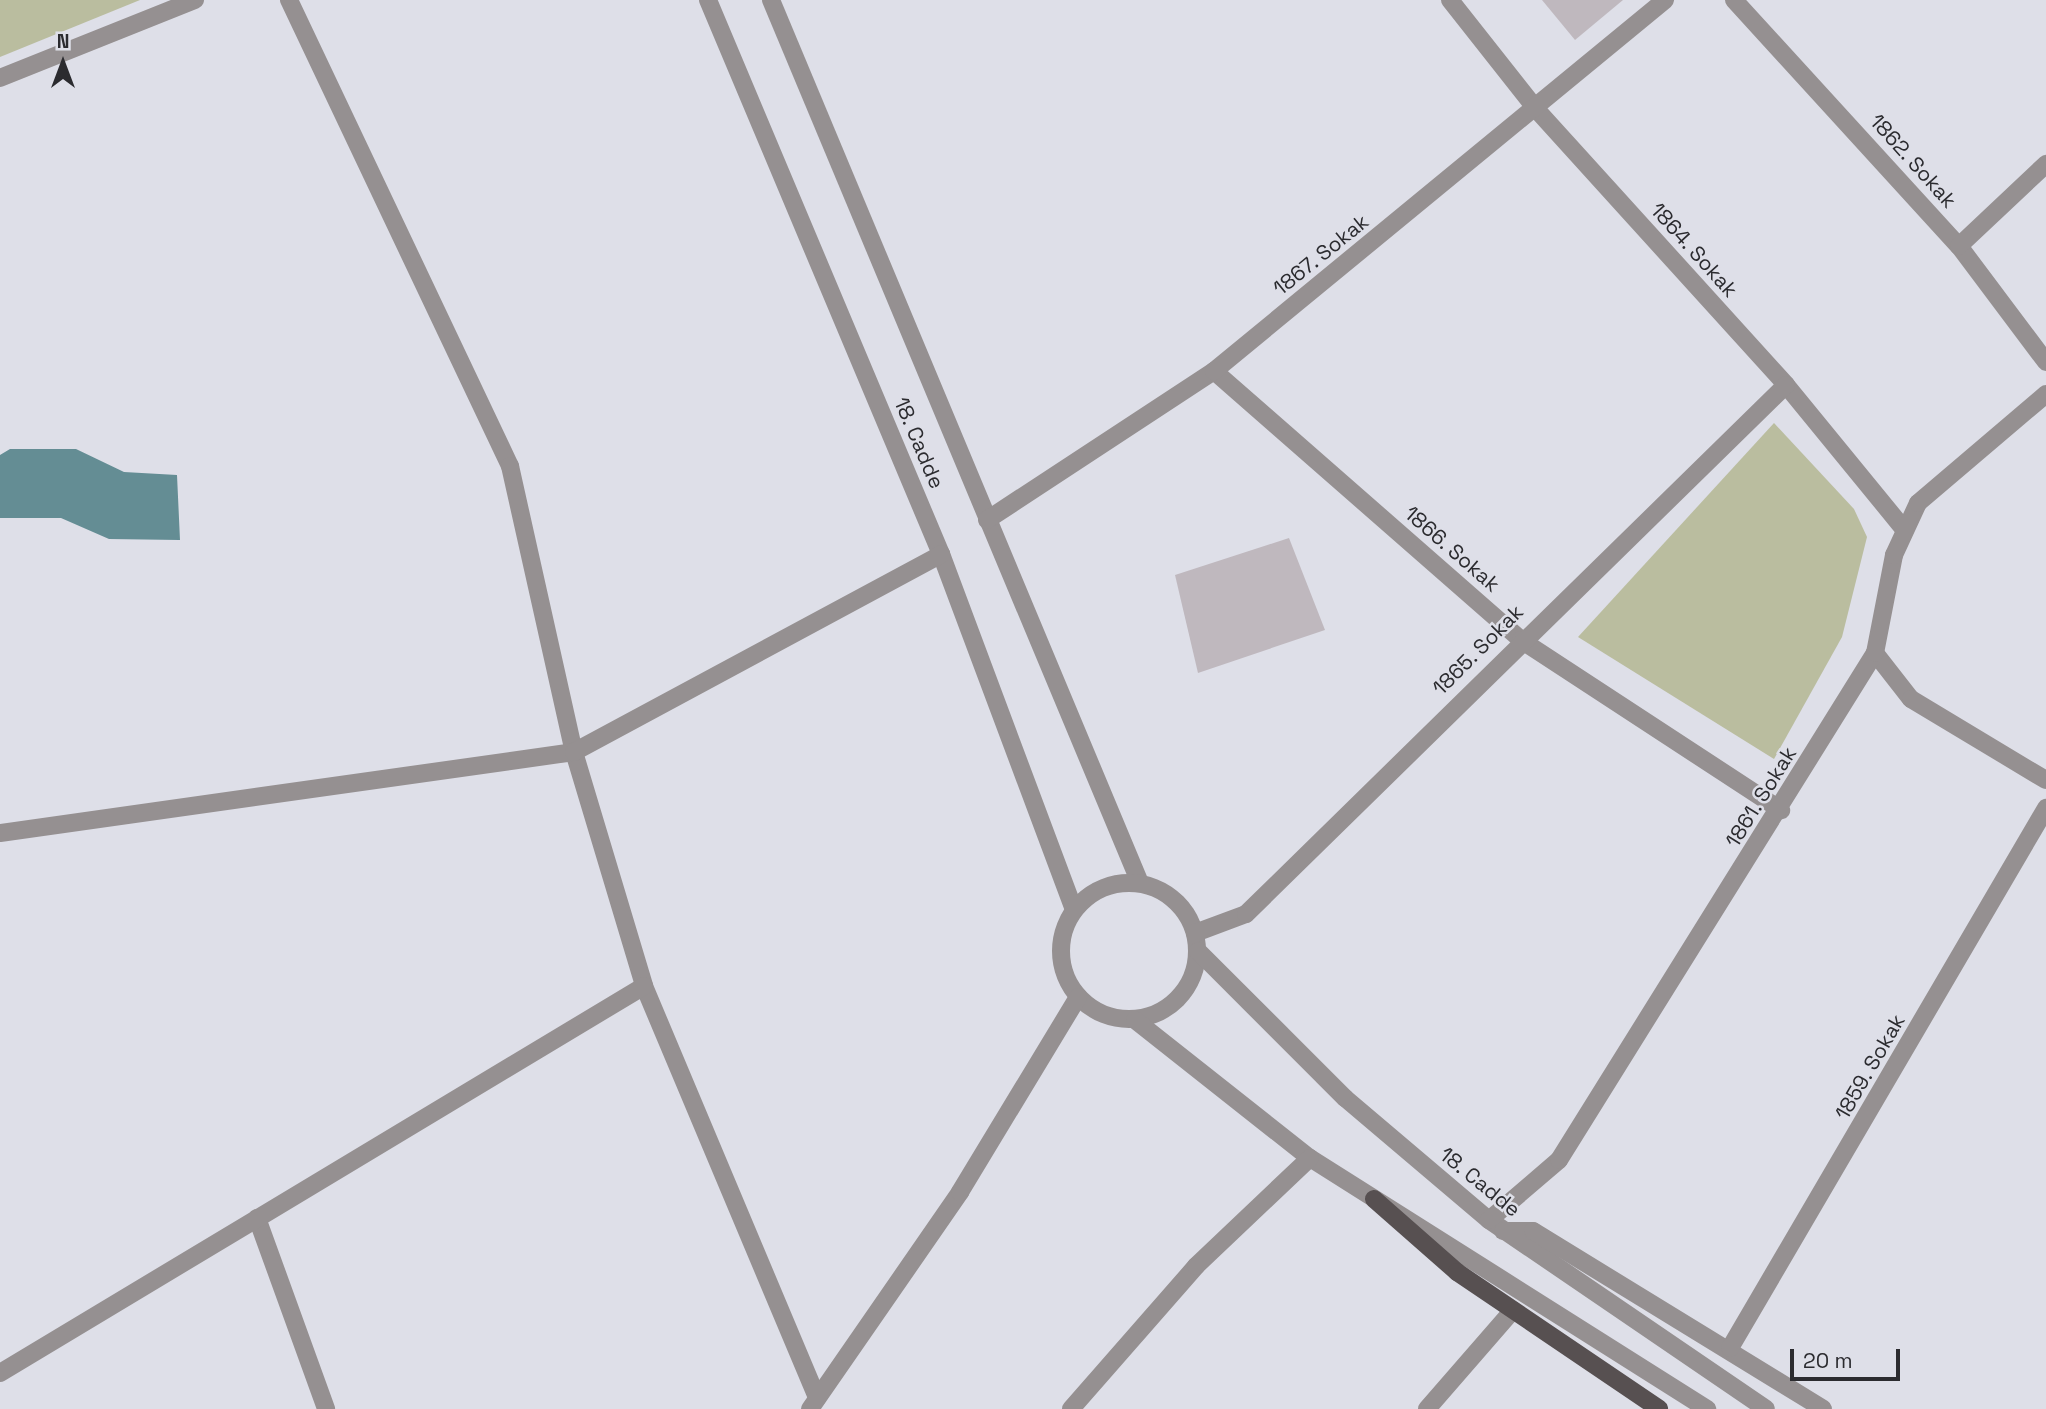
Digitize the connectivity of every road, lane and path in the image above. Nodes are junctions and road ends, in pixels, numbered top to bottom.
1 (195, 0) edge
2 (289, 0) edge
3 (708, 0) edge
4 (771, 0) edge
5 (1450, 0) edge
6 (1665, 0) edge
7 (1734, 0) edge
8 (0, 78) edge
9 (1536, 109) junction
10 (2046, 164) edge
11 (1959, 246) junction
12 (2046, 362) edge
13 (1214, 370) junction
14 (1786, 385) junction
15 (2046, 394) edge
16 (987, 520) junction
17 (1905, 529) junction
18 (941, 554) junction
19 (1521, 640) junction
20 (1875, 653) junction
21 (574, 752) junction
22 (2046, 780) edge
23 (2046, 808) edge
24 (1781, 810) junction
25 (0, 833) edge
26 (1140, 884) junction
27 (1074, 909) junction
28 (1196, 942) junction
29 (644, 986) junction
30 (1078, 998) junction
31 (1135, 1020) junction
32 (1310, 1157) junction
33 (1374, 1199) junction
34 (257, 1218) junction
35 (1496, 1226) junction
36 (1513, 1310) junction
37 (1730, 1348) junction
38 (0, 1373) edge
39 (813, 1404) edge
40 (326, 1409) edge
41 (1071, 1409) edge
42 (1427, 1409) edge
43 (1660, 1409) edge
44 (1707, 1409) edge
45 (1766, 1409) edge
46 (1823, 1409) edge

1 - 8 street
2 - 21 street
3 - 18 street, 18. Cadde
4 - 16 street, 18. Cadde
5 - 9 street, 1864. Sokak
6 - 9 street, 1867. Sokak
7 - 11 street, 1862. Sokak
9 - 13 street, 1867. Sokak
9 - 14 street, 1864. Sokak
10 - 11 street
11 - 12 street, 1862. Sokak
13 - 16 street, 1867. Sokak
13 - 19 street, 1866. Sokak
14 - 17 street, 1864. Sokak
14 - 19 street, 1865. Sokak
15 - 17 street, 1861. Sokak
16 - 26 street, 18. Cadde
17 - 20 street, 1861. Sokak
18 - 21 street
18 - 27 street, 18. Cadde
19 - 24 street, 1866. Sokak
19 - 28 street, 1865. Sokak
20 - 22 street
20 - 24 street, 1861. Sokak
21 - 25 street
21 - 29 street
23 - 37 street, 1859. Sokak
24 - 35 street, 1861. Sokak
26 - 27 street
26 - 28 street, 18. Cadde
27 - 30 street
28 - 31 street
28 - 35 street, 18. Cadde
29 - 34 street
29 - 39 street
30 - 31 street
30 - 39 street
31 - 32 street
32 - 33 street
32 - 41 street
33 - 36 main road
33 - 44 street
34 - 38 street
34 - 40 street
35 - 37 street
35 - 45 street, 18. Cadde
36 - 42 street
36 - 43 main road
37 - 46 street

